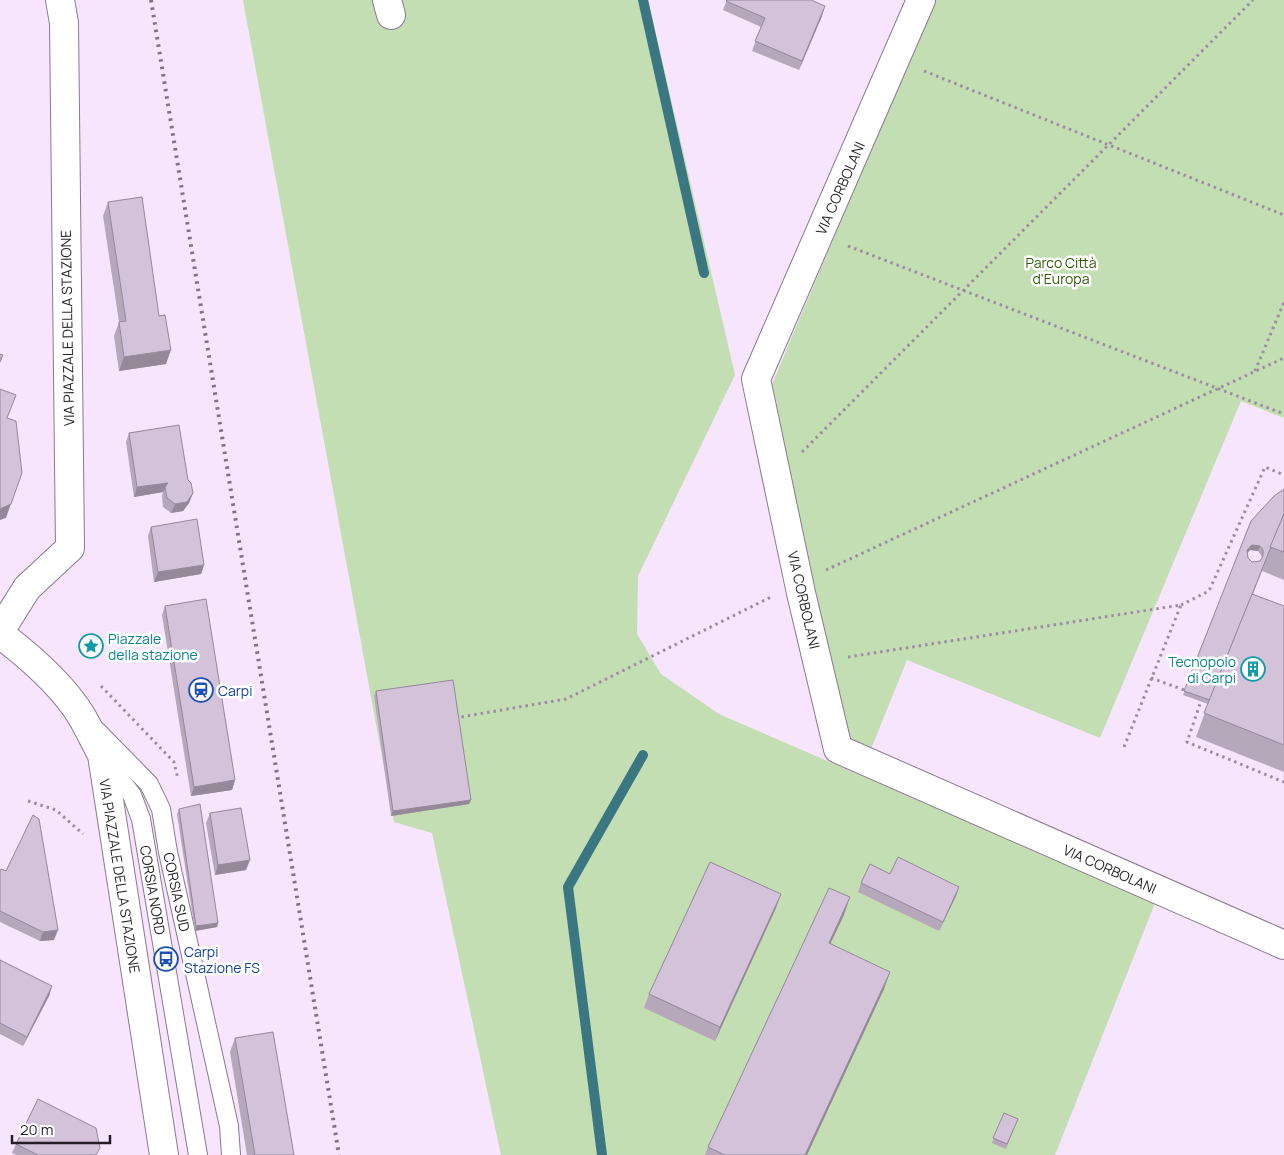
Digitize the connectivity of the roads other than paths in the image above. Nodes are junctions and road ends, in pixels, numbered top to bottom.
1 (60, 0) edge
2 (921, 0) edge
3 (0, 633) edge
4 (81, 715) junction
5 (102, 754) junction
6 (1284, 945) edge
7 (164, 1155) edge
8 (198, 1155) edge
9 (232, 1155) edge

1 - 3 street, VIA PIAZZALE DELLA STAZIONE
2 - 6 street, VIA CORBOLANI
3 - 4 street, VIA PIAZZALE DELLA STAZIONE
4 - 5 street, VIA PIAZZALE DELLA STAZIONE
4 - 9 lane, CORSIA SUD
5 - 7 street, VIA PIAZZALE DELLA STAZIONE
5 - 8 lane, CORSIA NORD

